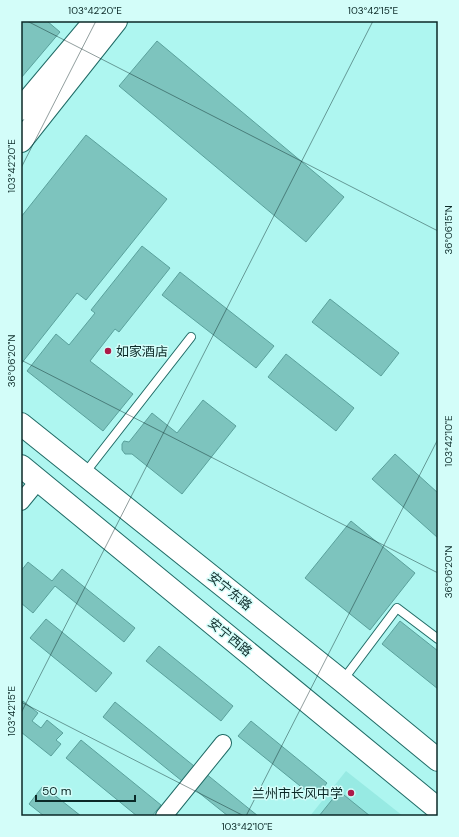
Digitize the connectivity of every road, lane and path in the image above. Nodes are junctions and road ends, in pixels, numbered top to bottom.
1 (95, 21) edge
2 (116, 21) edge
3 (21, 109) edge
4 (21, 142) edge
5 (191, 337) dead end
6 (21, 424) edge
7 (21, 466) edge
8 (84, 474) junction
9 (39, 480) junction
10 (21, 502) edge
11 (438, 639) edge
12 (342, 681) junction
13 (223, 743) dead end
14 (438, 760) edge
15 (438, 809) edge
16 (164, 816) edge

1 - 3 main road
2 - 4 main road
5 - 8 lane
6 - 8 main road, 安宁东路
7 - 9 main road, 安宁西路
8 - 12 main road, 安宁东路
9 - 10 street
9 - 15 main road, 安宁西路
11 - 12 lane
12 - 14 main road, 安宁东路
13 - 16 street

